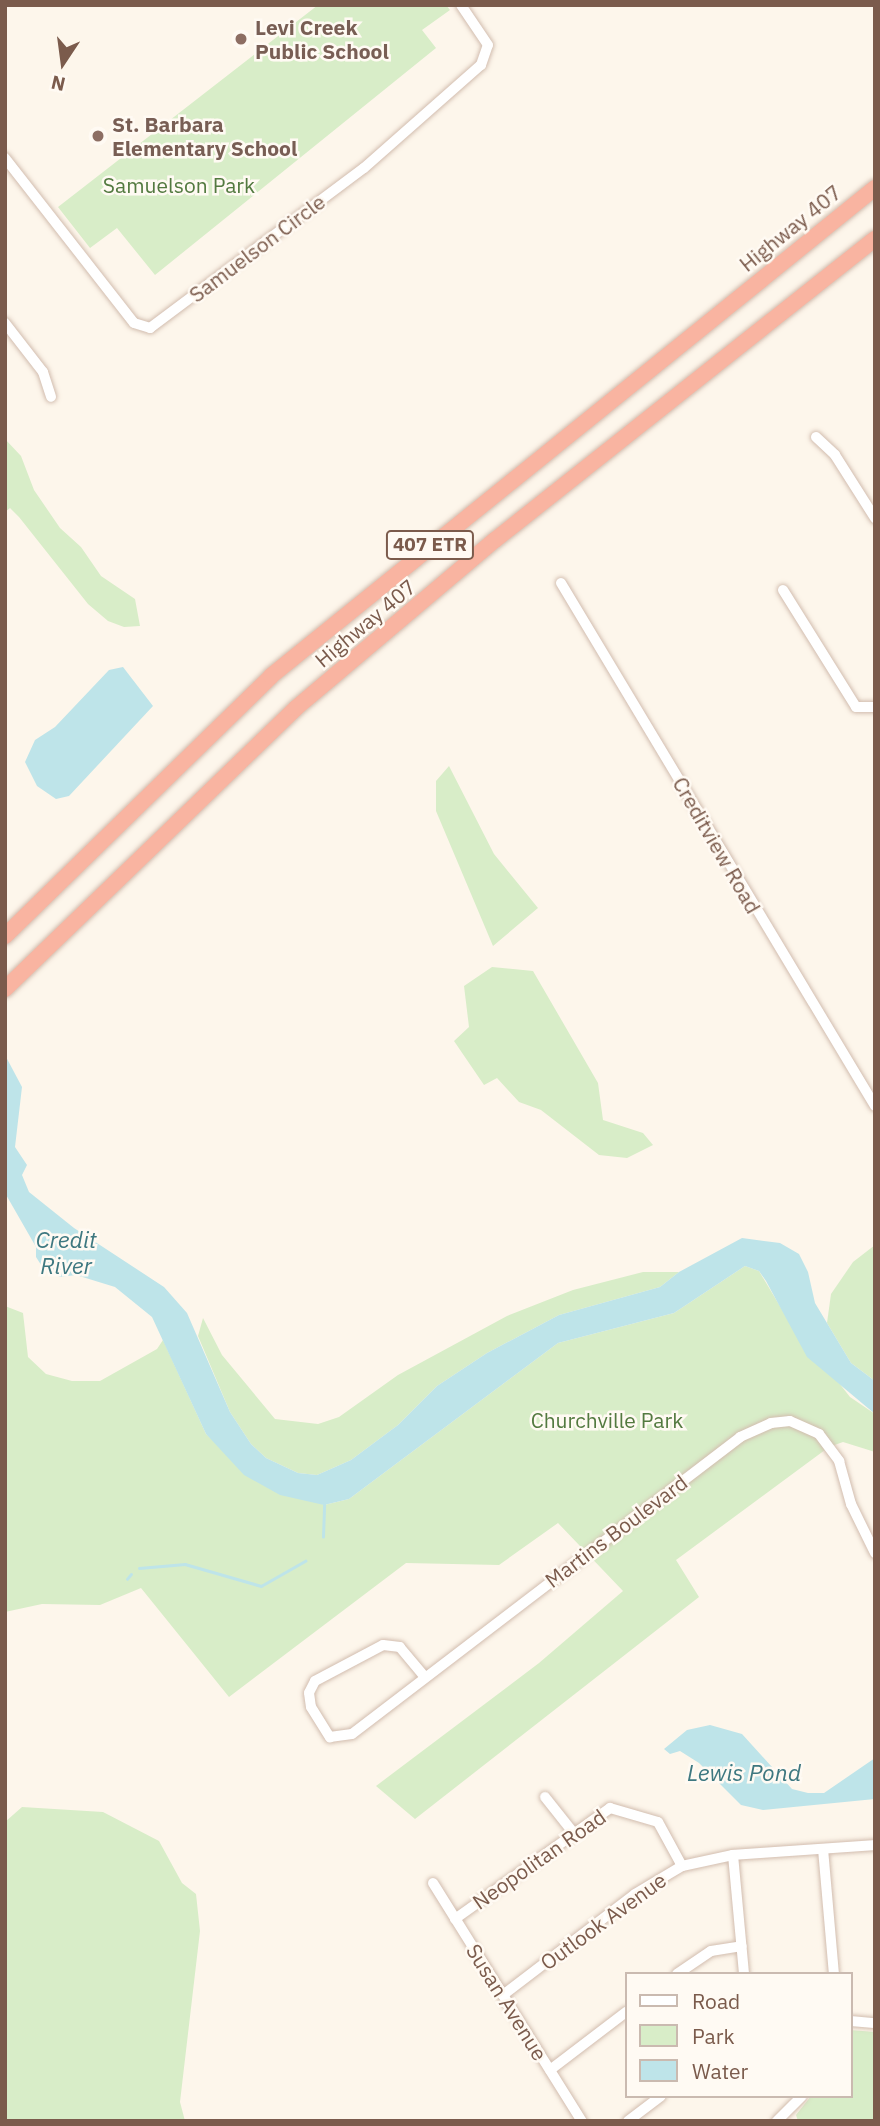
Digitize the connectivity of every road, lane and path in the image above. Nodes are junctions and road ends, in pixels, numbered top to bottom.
1 (461, 5) edge
2 (5, 158) edge
3 (875, 188) edge
4 (875, 239) edge
5 (5, 323) edge
6 (51, 397) dead end
7 (816, 437) dead end
8 (875, 518) edge
9 (561, 583) dead end
10 (783, 590) dead end
11 (875, 707) edge
12 (8, 933) edge
13 (5, 989) edge
14 (875, 1106) edge
15 (875, 1553) edge
16 (424, 1676) junction
17 (545, 1797) dead end
18 (572, 1832) junction
19 (875, 1845) edge
20 (823, 1849) junction
21 (733, 1856) junction
22 (682, 1866) junction
23 (433, 1883) dead end
24 (455, 1919) junction
25 (742, 1946) junction
26 (680, 1972) edge
27 (744, 1972) edge
28 (834, 1972) edge
29 (503, 1995) junction
30 (624, 2014) edge
31 (852, 2021) edge
32 (875, 2023) edge
33 (550, 2070) junction
34 (658, 2098) edge
35 (800, 2098) edge
36 (782, 2119) edge
37 (582, 2121) edge
38 (628, 2121) edge

1 - 2 street, Samuelson Circle
3 - 12 highway, Highway 407 / 407 ETR
4 - 13 highway, Highway 407 / 407 ETR
5 - 6 street
7 - 8 street
9 - 14 street, Creditview Road
10 - 11 street
15 - 16 street, Martins Boulevard
16 - 16 street, Martins Boulevard
17 - 18 street
18 - 22 street, Neopolitan Road
18 - 24 street, Neopolitan Road
19 - 20 street, Outlook Avenue
20 - 21 street, Outlook Avenue
20 - 28 street
21 - 22 street, Outlook Avenue
21 - 25 street
22 - 29 street, Outlook Avenue
23 - 24 street, Susan Avenue
24 - 29 street, Susan Avenue
25 - 26 street
25 - 27 street
29 - 33 street, Susan Avenue
30 - 33 street
31 - 32 street
33 - 37 street, Susan Avenue
34 - 38 street
35 - 36 street

